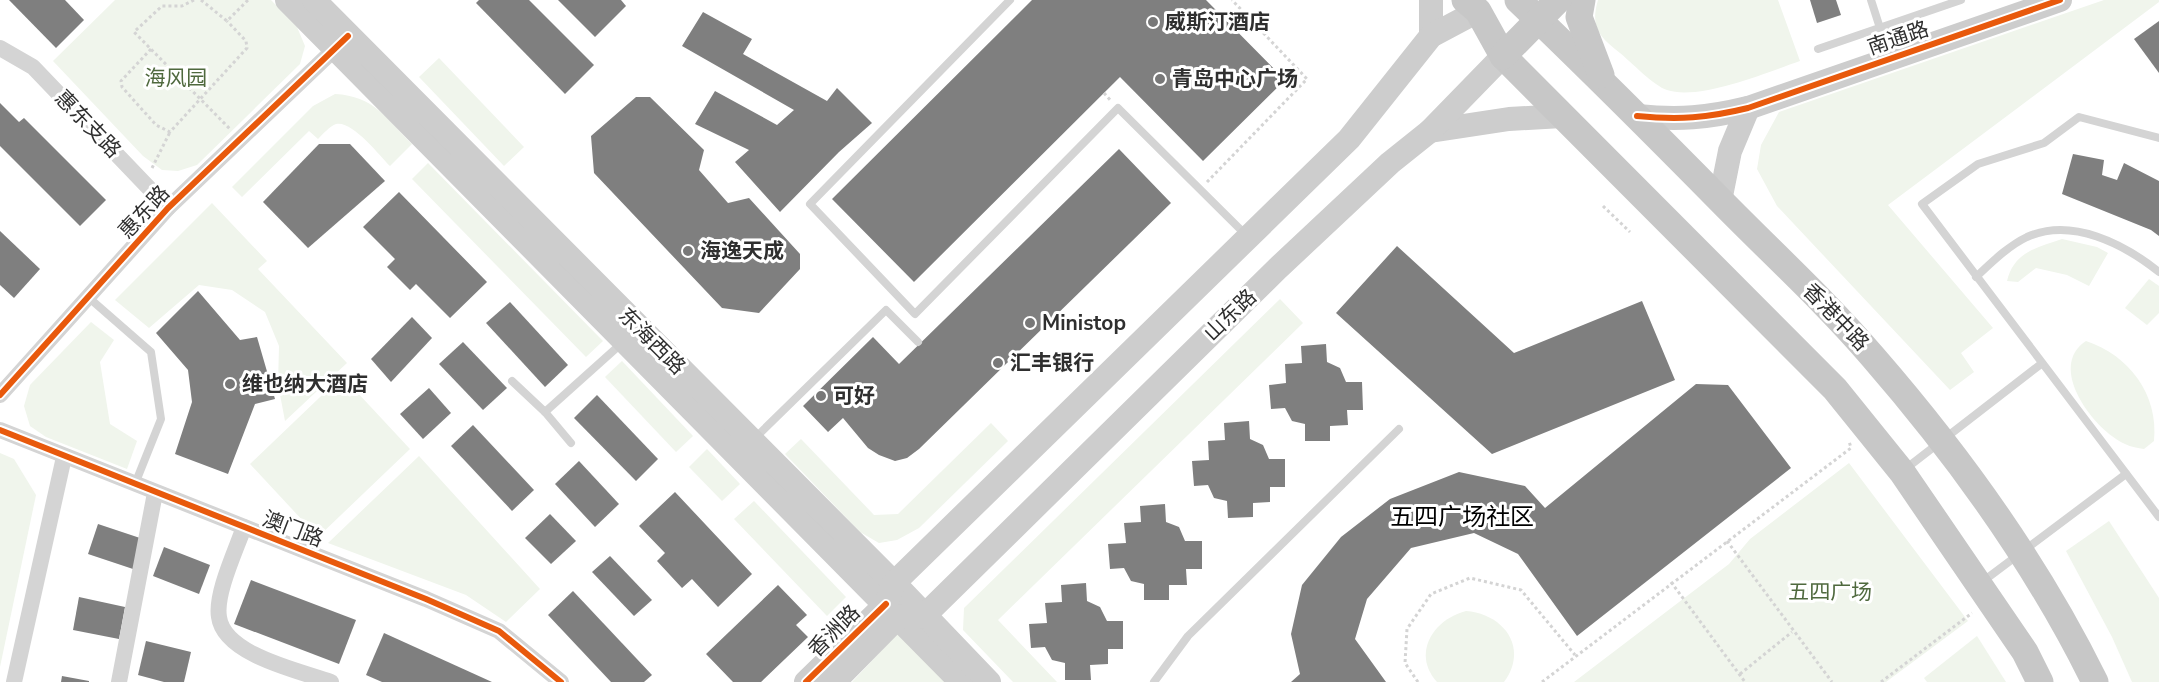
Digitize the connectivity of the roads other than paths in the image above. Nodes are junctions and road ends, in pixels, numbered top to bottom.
1 (287, 0) edge
2 (314, 0) edge
3 (1010, 0) edge
4 (1431, 0) edge
5 (1518, 0) edge
6 (1558, 0) edge
7 (1582, 0) edge
8 (1870, 0) edge
9 (1961, 0) edge
10 (2060, 0) edge
11 (1480, 4) edge
12 (1538, 19) junction
13 (1880, 28) junction
14 (1431, 36) junction
15 (342, 43) junction
16 (0, 48) edge
17 (1818, 49) dead end
18 (1503, 56) junction
19 (1603, 81) junction
20 (1748, 108) junction
21 (1562, 116) junction
22 (1637, 116) junction
23 (1430, 131) junction
24 (2159, 138) edge
25 (1720, 201) junction
26 (168, 208) junction
27 (1248, 237) junction
28 (2159, 272) edge
29 (1976, 277) junction
30 (88, 297) junction
31 (624, 341) junction
32 (918, 342) dead end
33 (2041, 364) junction
34 (512, 381) dead end
35 (0, 395) edge
36 (545, 412) junction
37 (1399, 429) dead end
38 (0, 430) edge
39 (753, 440) junction
40 (1943, 440) junction
41 (571, 443) dead end
42 (64, 458) junction
43 (1902, 472) junction
44 (2126, 474) junction
45 (135, 485) junction
46 (155, 493) junction
47 (2159, 517) edge
48 (244, 527) junction
49 (2021, 553) junction
50 (1983, 590) junction
51 (893, 601) junction
52 (924, 616) junction
53 (306, 678) edge
54 (14, 682) edge
55 (119, 682) edge
56 (331, 682) edge
57 (561, 682) edge
58 (806, 682) edge
59 (834, 682) edge
60 (961, 682) edge
61 (989, 682) edge
62 (1154, 682) edge
63 (2040, 682) edge
64 (2095, 682) edge

1 - 15 main road, 东海西路
2 - 15 main road, 东海西路
3 - 27 lane
4 - 14 main road
5 - 12 main road, 香港中路
6 - 12 main road, 山东路
7 - 19 main road
8 - 13 lane
9 - 13 lane
10 - 20 main road, 南通路
11 - 14 main road, 山东路
11 - 18 main road
12 - 18 main road, 山东路
12 - 19 main road, 香港中路
13 - 17 lane
14 - 27 main road, 山东路
15 - 26 street, 惠东路
15 - 31 main road, 东海西路
15 - 39 main road, 东海西路
16 - 26 street, 惠东支路
18 - 21 main road
18 - 23 main road, 山东路
19 - 22 main road, 香港中路
20 - 22 main road, 南通路
20 - 25 main road
21 - 23 main road
21 - 43 main road
22 - 25 main road, 香港中路
23 - 52 main road, 山东路
24 - 29 lane
25 - 40 main road, 香港中路
26 - 30 street, 惠东路
27 - 51 main road, 山东路
28 - 29 lane
29 - 33 lane
30 - 35 street, 惠东路
30 - 45 lane
31 - 36 lane
31 - 51 main road, 东海西路
32 - 39 lane
33 - 40 lane
33 - 44 lane
34 - 36 lane
36 - 41 lane
37 - 62 lane
38 - 42 street, 澳门路
39 - 51 main road, 东海西路
40 - 43 lane
40 - 49 main road, 香港中路
42 - 45 street, 澳门路
42 - 54 street
43 - 50 main road
44 - 47 lane
44 - 49 lane
45 - 46 street, 澳门路
46 - 48 street, 澳门路
46 - 55 street
48 - 53 street
48 - 57 street, 澳门路
49 - 50 lane
49 - 64 main road, 香港中路
50 - 63 main road
51 - 52 main road
51 - 52 main road, 东海西路
51 - 58 main road, 香洲路
51 - 59 main road, 香洲路
51 - 60 main road, 东海西路
52 - 61 main road, 东海西路
53 - 56 street

